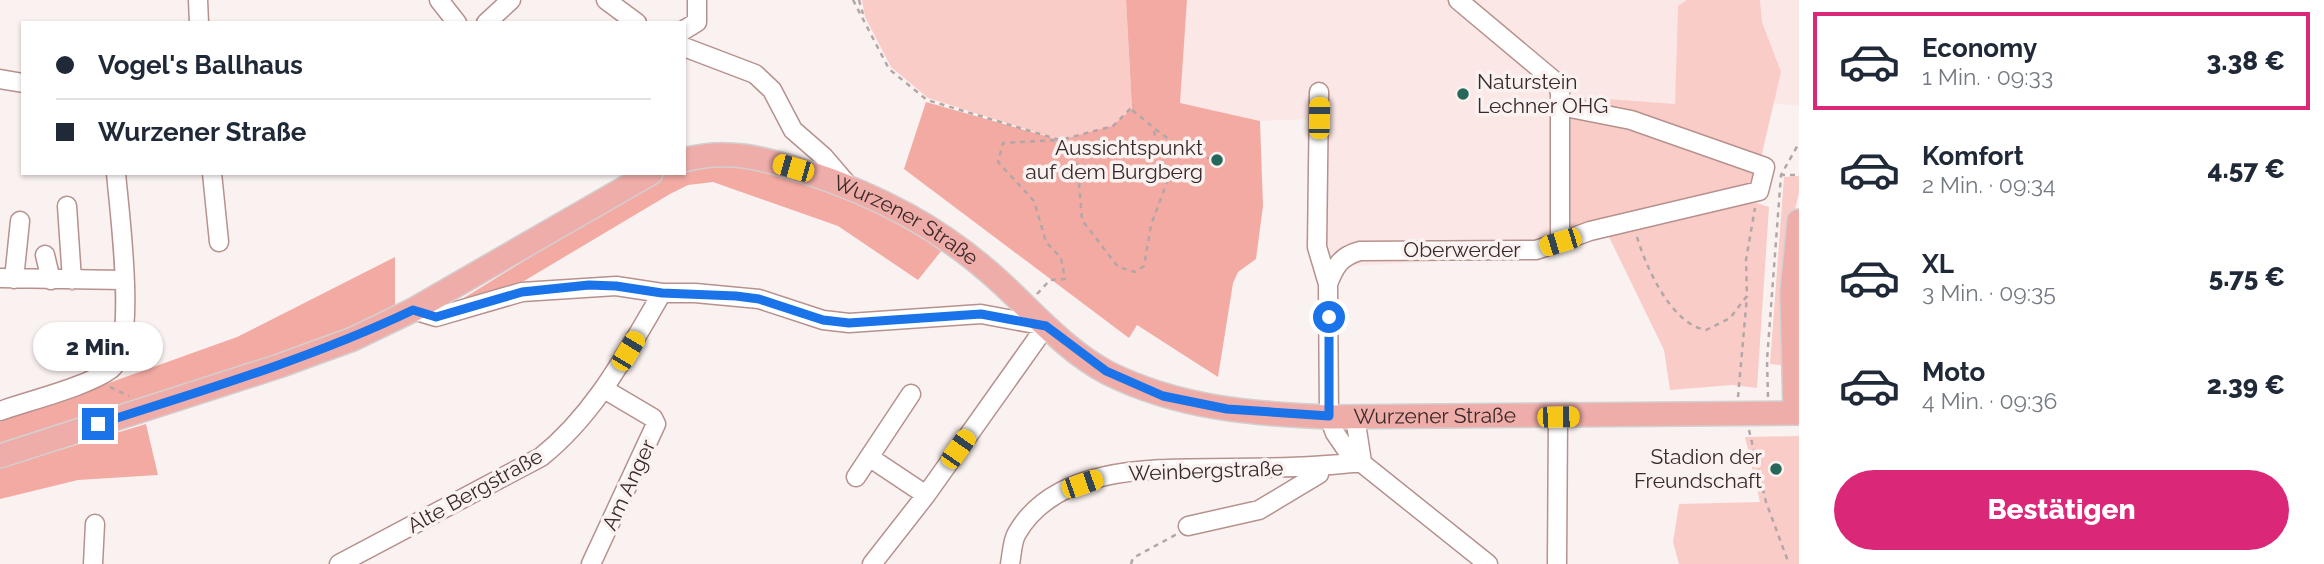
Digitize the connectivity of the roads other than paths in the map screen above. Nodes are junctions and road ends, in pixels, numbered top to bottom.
1 (198, 0) edge
2 (439, 0) edge
3 (511, 0) edge
4 (606, 0) edge
5 (697, 0) edge
6 (1458, 0) edge
7 (199, 21) edge
8 (455, 21) edge
9 (488, 21) edge
10 (635, 21) edge
11 (686, 29) edge
12 (686, 48) edge
13 (0, 79) edge
14 (21, 83) edge
15 (1319, 92) dead end
16 (1560, 106) junction
17 (686, 159) edge
18 (116, 175) edge
19 (212, 175) edge
20 (647, 175) edge
21 (848, 185) junction
22 (67, 206) dead end
23 (20, 221) dead end
24 (1799, 221) edge
25 (219, 242) dead end
26 (1560, 242) junction
27 (45, 255) dead end
28 (7, 279) edge
29 (51, 280) junction
30 (72, 280) junction
31 (124, 280) junction
32 (1328, 284) junction
33 (662, 293) junction
34 (413, 310) junction
35 (1046, 326) junction
36 (1793, 370) junction
37 (604, 389) junction
38 (911, 394) dead end
39 (1768, 402) junction
40 (0, 411) edge
41 (1797, 413) edge
42 (1329, 416) junction
43 (1355, 417) junction
44 (1558, 417) junction
45 (0, 456) edge
46 (869, 457) junction
47 (1362, 462) junction
48 (1320, 467) junction
49 (856, 477) dead end
50 (926, 495) junction
51 (95, 524) dead end
52 (1185, 529) road end
53 (93, 564) edge
54 (339, 564) edge
55 (591, 564) edge
56 (872, 564) edge
57 (1010, 564) edge
58 (1488, 564) edge
59 (1557, 564) edge

1 - 7 street
2 - 8 street
3 - 9 street
4 - 10 street
5 - 11 street
6 - 16 street
12 - 21 street
13 - 14 street
15 - 32 street
16 - 26 street
16 - 26 street, Oberwerder
17 - 21 main road, Wurzener Straße
18 - 31 street
19 - 25 street
20 - 34 main road
21 - 35 main road, Wurzener Straße
22 - 30 street
23 - 28 street
24 - 36 main road
26 - 32 street, Oberwerder
27 - 29 street
28 - 29 street
29 - 30 street
30 - 31 street
31 - 40 street
32 - 42 street
33 - 34 street
33 - 35 street
33 - 37 street, Alte Bergstraße
34 - 45 main road
35 - 42 main road, Wurzener Straße
35 - 50 street
36 - 39 main road
36 - 41 main road
37 - 54 street, Alte Bergstraße
37 - 55 street, Am Anger
38 - 46 street
39 - 41 main road, Wurzener Straße
39 - 44 main road, Wurzener Straße
42 - 43 main road, Wurzener Straße
42 - 47 street
43 - 44 main road, Wurzener Straße
43 - 47 street
44 - 59 street
46 - 49 street
46 - 50 street
47 - 48 street, Weinbergstraße
47 - 58 street
48 - 52 street, Weinbergstraße
48 - 57 street, Weinbergstraße
50 - 56 street
51 - 53 street

